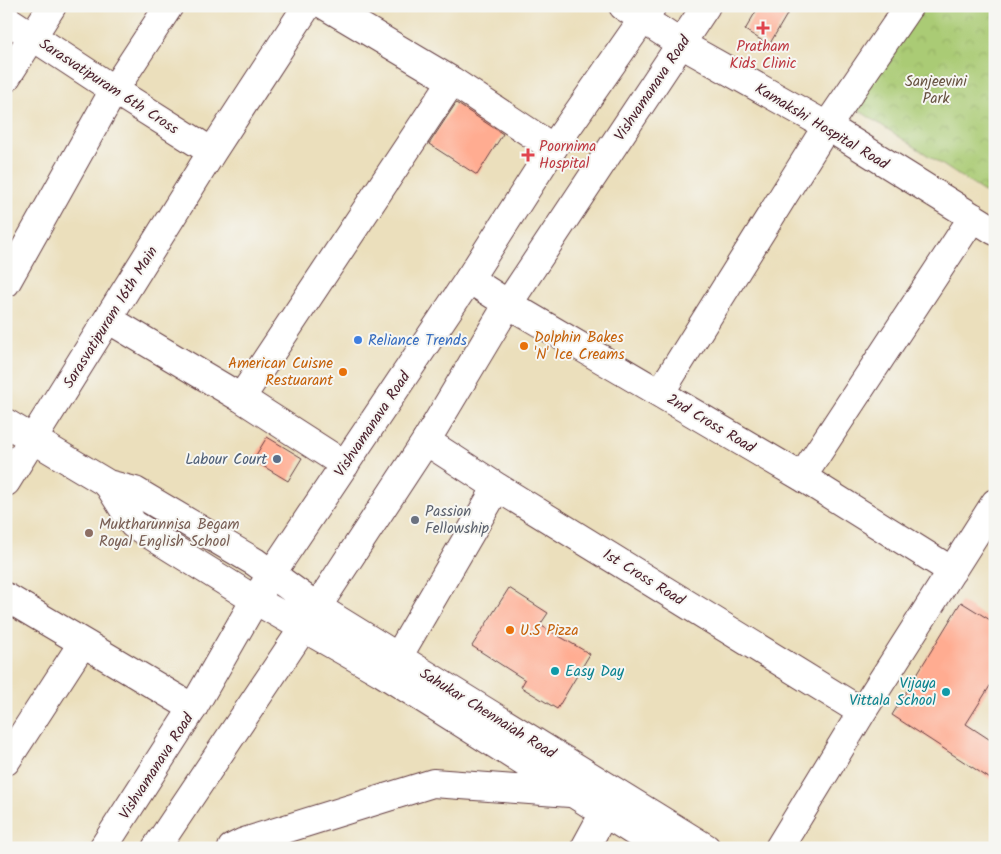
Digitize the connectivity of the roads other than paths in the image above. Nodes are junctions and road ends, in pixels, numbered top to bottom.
1 (52, 6) edge
2 (169, 6) edge
3 (307, 6) edge
4 (326, 6) edge
5 (706, 6) edge
6 (908, 6) edge
7 (640, 11) edge
8 (6, 19) edge
9 (33, 36) junction
10 (681, 44) junction
11 (6, 78) edge
12 (452, 81) junction
13 (114, 90) junction
14 (827, 126) junction
15 (553, 148) junction
16 (212, 152) junction
17 (972, 217) junction
18 (995, 232) edge
19 (469, 279) junction
20 (6, 283) edge
21 (508, 304) junction
22 (108, 319) junction
23 (660, 393) junction
24 (241, 398) junction
25 (6, 423) edge
26 (33, 440) junction
27 (426, 441) junction
28 (345, 465) junction
29 (802, 477) junction
30 (6, 482) edge
31 (108, 484) junction
32 (497, 487) junction
33 (995, 503) edge
34 (952, 571) junction
35 (272, 576) junction
36 (6, 597) edge
37 (255, 600) junction
38 (311, 617) junction
39 (82, 644) junction
40 (398, 657) junction
41 (193, 708) junction
42 (862, 712) junction
43 (6, 761) edge
44 (574, 794) junction
45 (604, 812) junction
46 (103, 848) edge
47 (156, 848) edge
48 (232, 848) edge
49 (585, 848) edge
50 (660, 848) edge
51 (706, 848) edge
52 (779, 848) edge

1 - 9 street
2 - 13 street
3 - 16 street, Sarasvatipuram 16th Main
4 - 12 street
5 - 10 street, Vishvamanava Road
6 - 14 street
7 - 10 street, Kamakshi Hospital Road
7 - 15 street, Vishvamanava Road
8 - 9 street, Sarasvatipuram 6th Cross
9 - 11 street
9 - 13 street, Sarasvatipuram 6th Cross
10 - 14 street, Kamakshi Hospital Road
10 - 21 street, Vishvamanava Road
12 - 15 street
12 - 24 street
13 - 16 street, Sarasvatipuram 6th Cross
13 - 20 street
14 - 17 street, Kamakshi Hospital Road
14 - 23 street
15 - 19 street, Vishvamanava Road
16 - 22 street, Sarasvatipuram 16th Main
17 - 18 street, Kamakshi Hospital Road
17 - 29 street
19 - 21 street, 2nd Cross Road
19 - 28 street, Vishvamanava Road
21 - 23 street, 2nd Cross Road
21 - 27 street, Vishvamanava Road
22 - 24 street
22 - 26 street, Sarasvatipuram 16th Main
23 - 29 street, 2nd Cross Road
24 - 28 street
25 - 26 street
26 - 30 street, Sarasvatipuram 16th Main
26 - 31 street
27 - 32 street, 1st Cross Road
27 - 38 street, Vishvamanava Road
28 - 35 street, Vishvamanava Road
29 - 34 street, 2nd Cross Road
31 - 35 street, Sahukar Chennaiah Road
31 - 37 street, Sahukar Chennaiah Road
32 - 40 street
32 - 42 street, 1st Cross Road
33 - 34 street
34 - 42 street
35 - 37 street, Vishvamanava Road
35 - 38 street, Sahukar Chennaiah Road
36 - 39 street
37 - 38 street, Sahukar Chennaiah Road
37 - 41 street, Vishvamanava Road
38 - 40 street, Sahukar Chennaiah Road
38 - 44 street, Sahukar Chennaiah Road
38 - 47 street, Vishvamanava Road
39 - 41 street
39 - 43 street
40 - 51 street, Sahukar Chennaiah Road
41 - 46 street, Vishvamanava Road
42 - 52 street
44 - 45 street, Sahukar Chennaiah Road
44 - 48 street
45 - 49 street
45 - 50 street, Sahukar Chennaiah Road

